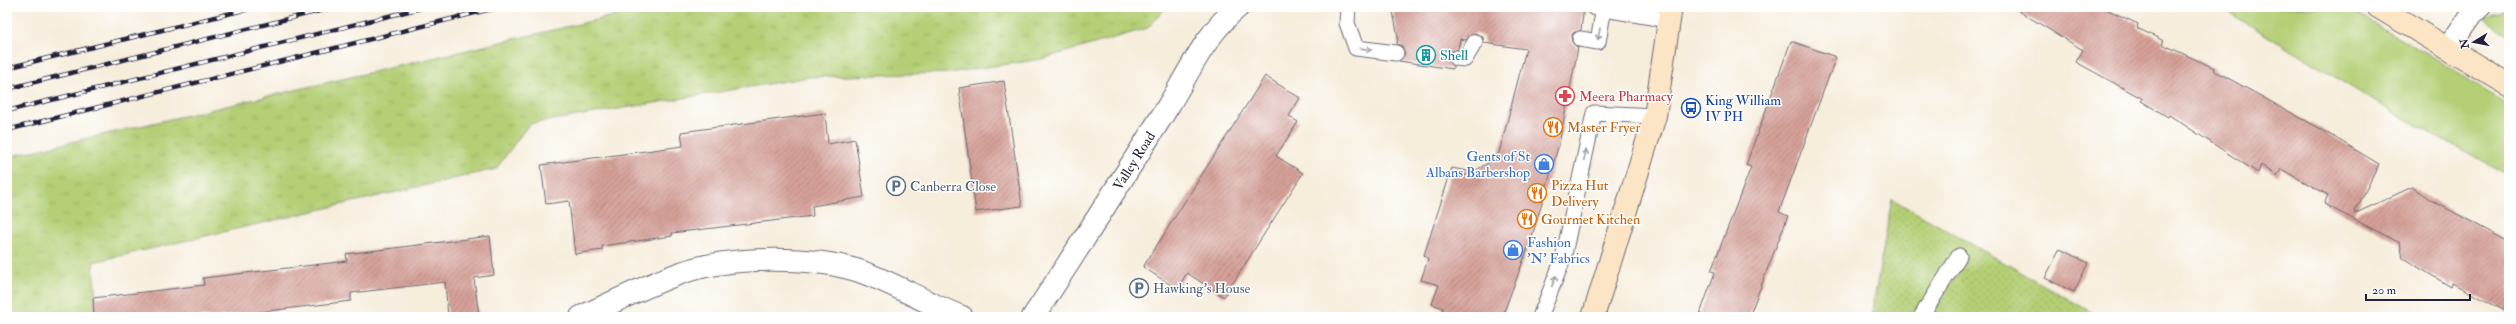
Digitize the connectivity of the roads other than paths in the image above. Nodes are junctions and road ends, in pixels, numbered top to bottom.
1 (1238, 7) edge
2 (1348, 7) edge
3 (2378, 7) edge
4 (2479, 7) edge
5 (1600, 8) edge
6 (1670, 14) edge
7 (1580, 39) dead end
8 (1475, 42) dead end
9 (2448, 48) junction
10 (1396, 53) dead end
11 (1456, 58) dead end
12 (2509, 85) edge
13 (1654, 116) junction
14 (1959, 256) dead end
15 (581, 317) edge
16 (962, 317) edge
17 (1033, 317) edge
18 (1540, 317) edge
19 (1593, 317) edge
20 (1921, 317) edge

1 - 17 street, Valley Road
2 -> 10 lane
3 - 9 street
4 - 9 street
5 - 6 lane
5 -> 7 lane
6 - 13 street
8 - 11 lane
9 - 12 street
18 -> 13 lane
13 - 19 street
14 - 20 lane
15 - 16 street

